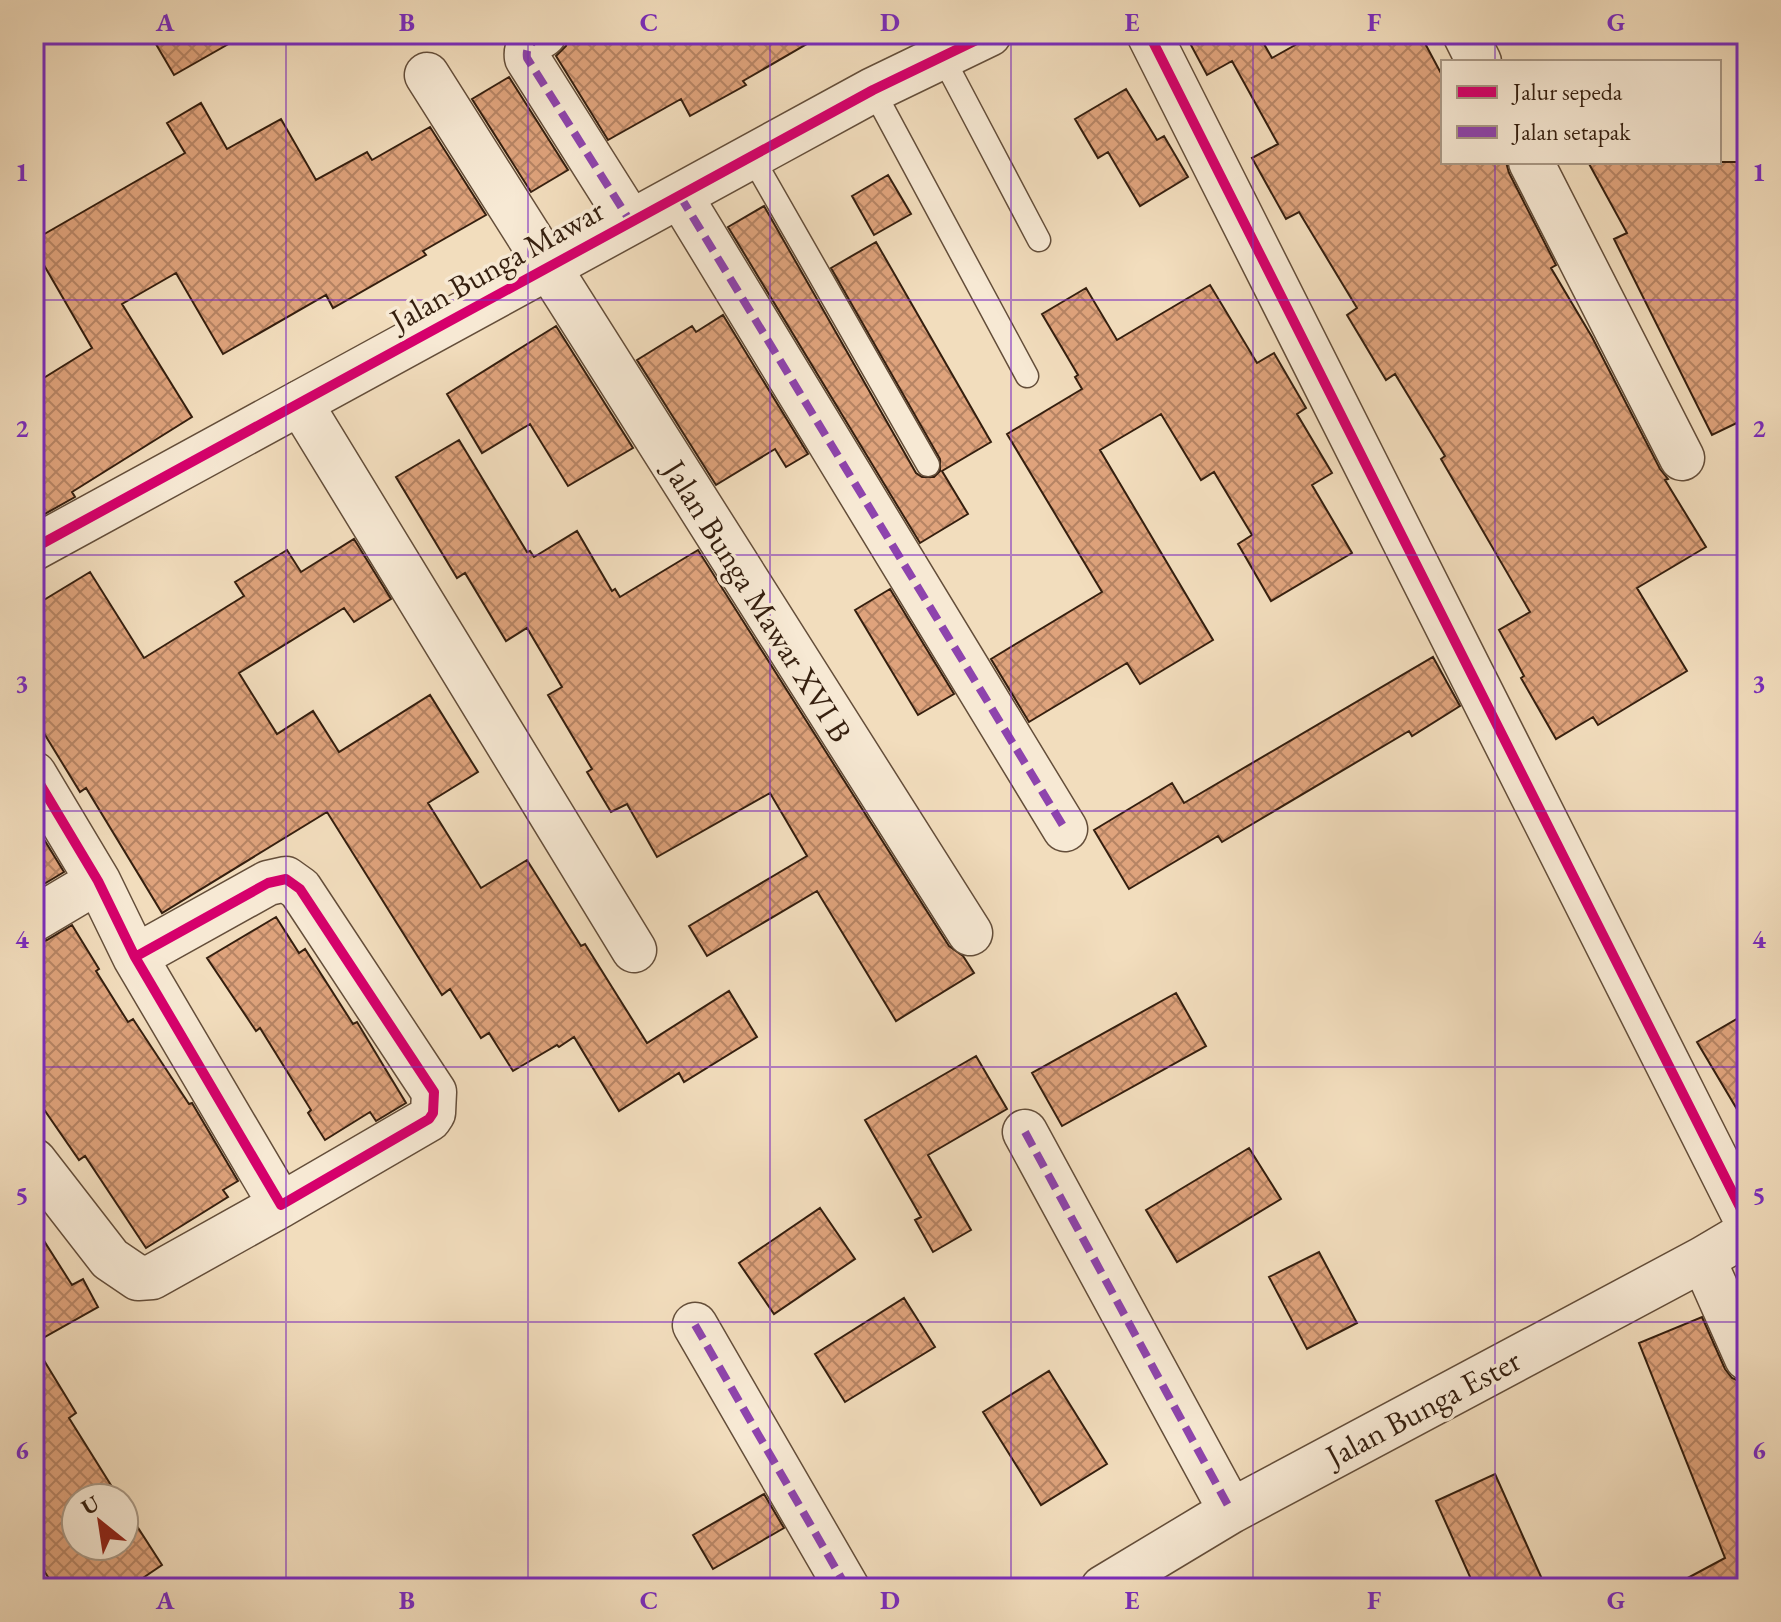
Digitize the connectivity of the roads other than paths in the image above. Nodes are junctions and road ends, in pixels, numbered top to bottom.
1 (544, 34) edge
2 (989, 34) edge
3 (1149, 34) edge
4 (1465, 34) edge
5 (942, 56) junction
6 (1478, 60) edge
7 (427, 75) dead end
8 (873, 90) junction
9 (752, 157) junction
10 (1532, 164) edge
11 (680, 196) junction
12 (630, 221) junction
13 (1039, 240) dead end
14 (546, 268) junction
15 (1027, 376) dead end
16 (300, 403) junction
17 (1682, 458) dead end
18 (928, 465) dead end
19 (34, 548) edge
20 (34, 774) edge
21 (1065, 829) dead end
22 (98, 881) junction
23 (34, 919) edge
24 (970, 933) dead end
25 (634, 950) dead end
26 (135, 957) junction
27 (1025, 1132) dead end
28 (34, 1161) edge
29 (281, 1205) junction
30 (1747, 1221) edge
31 (1747, 1233) edge
32 (1703, 1259) junction
33 (695, 1325) dead end
34 (1747, 1358) edge
35 (1231, 1511) junction
36 (847, 1588) edge
37 (1103, 1588) edge

1 - 12 street
2 - 5 street, Jalan Bunga Mawar
3 - 30 street
4 - 6 street
5 - 8 street, Jalan Bunga Mawar
5 - 13 lane
7 - 14 street, Jalan Bunga Mawar XVI B
8 - 9 street, Jalan Bunga Mawar
8 - 15 lane
9 - 11 street, Jalan Bunga Mawar
9 - 18 lane
10 - 17 street
11 - 12 street, Jalan Bunga Mawar
11 - 21 street
12 - 14 street, Jalan Bunga Mawar
14 - 16 street, Jalan Bunga Mawar
14 - 24 street, Jalan Bunga Mawar XVI B
16 - 19 street, Jalan Bunga Mawar
16 - 25 street
20 - 22 street
22 - 23 street
22 - 26 street
26 - 29 street
26 - 29 street
27 - 35 street
28 - 29 street
31 - 32 street, Jalan Bunga Ester
32 - 34 street
32 - 35 street, Jalan Bunga Ester
33 - 36 street
35 - 37 street, Jalan Bunga Ester

